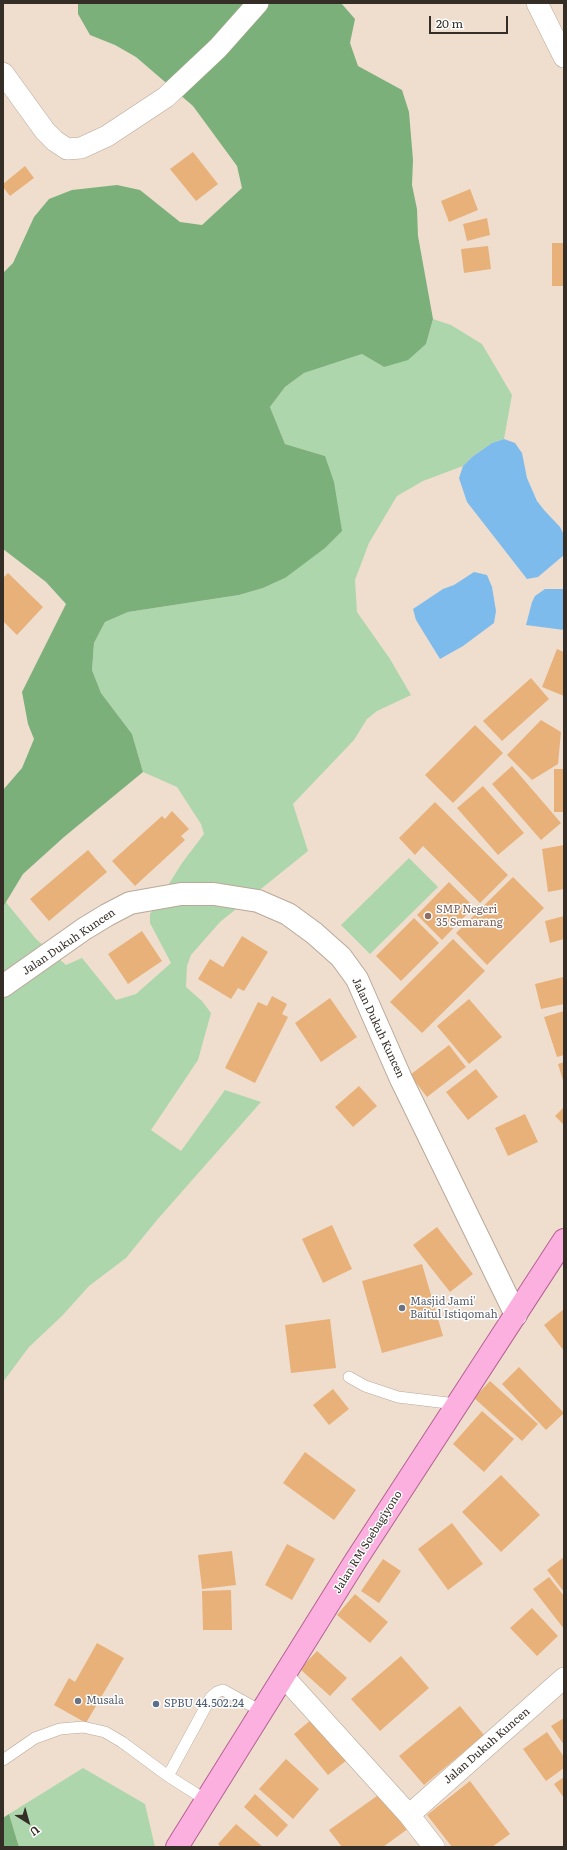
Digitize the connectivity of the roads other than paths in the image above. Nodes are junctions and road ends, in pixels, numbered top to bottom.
1 (258, 3) edge
2 (537, 3) edge
3 (564, 56) edge
4 (3, 74) edge
5 (3, 986) edge
6 (564, 1240) edge
7 (516, 1315) junction
8 (349, 1377) dead end
9 (456, 1404) junction
10 (284, 1677) junction
11 (564, 1678) edge
12 (261, 1711) junction
13 (3, 1760) edge
14 (168, 1776) junction
15 (206, 1800) junction
16 (409, 1815) junction
17 (177, 1847) edge
18 (434, 1847) edge

1 - 4 street
2 - 3 street
5 - 7 street, Jalan Dukuh Kuncen
6 - 7 main road, Jalan RM Soebagiyono
7 - 9 main road, Jalan RM Soebagiyono
8 - 9 lane
9 - 10 main road, Jalan RM Soebagiyono
10 - 12 main road, Jalan RM Soebagiyono
10 - 16 street
11 - 16 street, Jalan Dukuh Kuncen
12 - 14 lane
12 - 15 main road, Jalan RM Soebagiyono
13 - 14 lane
14 - 15 lane
15 - 17 main road, Jalan RM Soebagiyono
16 - 18 street

